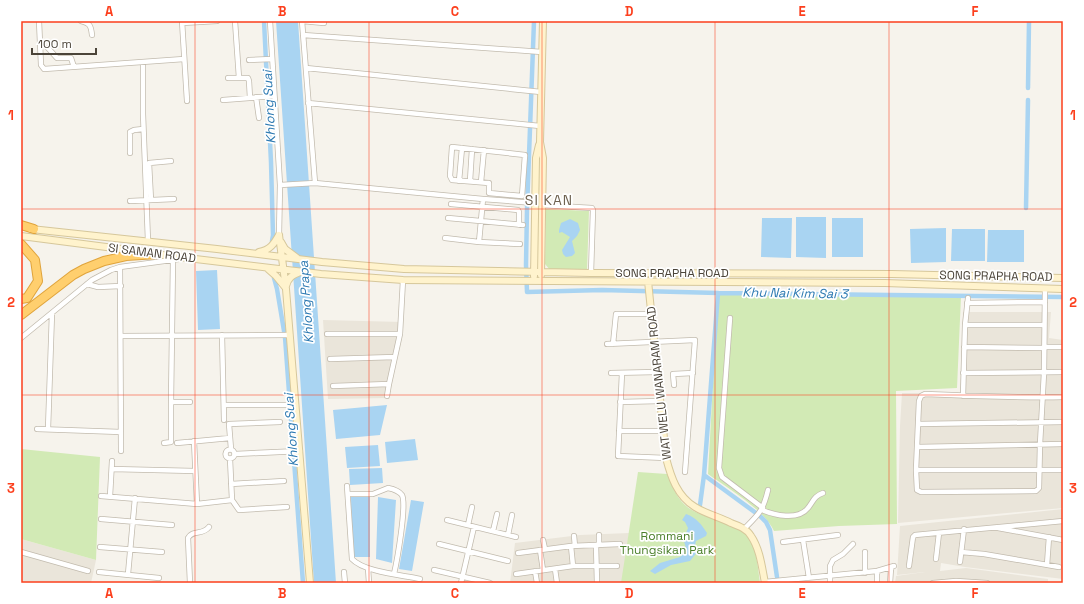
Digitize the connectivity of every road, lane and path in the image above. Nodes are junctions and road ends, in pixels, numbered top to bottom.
1 (39, 21) edge
2 (81, 21) edge
3 (217, 21) edge
4 (235, 21) edge
5 (270, 21) edge
6 (302, 21) edge
7 (542, 21) edge
8 (182, 22) edge
9 (324, 23) dead end
10 (92, 34) dead end
11 (303, 35) junction
12 (48, 48) dead end
13 (539, 52) junction
14 (184, 59) junction
15 (268, 59) junction
16 (249, 60) dead end
17 (143, 62) junction
18 (74, 66) junction
19 (306, 68) junction
20 (228, 78) dead end
21 (239, 78) junction
22 (538, 92) junction
23 (270, 96) junction
24 (256, 97) junction
25 (250, 98) junction
26 (223, 100) dead end
27 (187, 101) dead end
28 (308, 103) junction
29 (259, 118) dead end
30 (540, 126) junction
31 (143, 129) junction
32 (540, 142) junction
33 (462, 148) junction
34 (472, 149) junction
35 (484, 150) junction
36 (130, 154) dead end
37 (171, 162) dead end
38 (459, 181) junction
39 (470, 181) junction
40 (481, 182) junction
41 (313, 183) junction
42 (280, 185) junction
43 (174, 199) dead end
44 (149, 200) junction
45 (483, 200) junction
46 (130, 201) dead end
47 (535, 203) junction
48 (451, 204) dead end
49 (542, 205) junction
50 (482, 207) junction
51 (448, 218) dead end
52 (481, 221) junction
53 (21, 226) edge
54 (34, 229) joint
55 (279, 235) junction
56 (21, 236) edge
57 (445, 238) dead end
58 (148, 241) junction
59 (479, 242) junction
60 (21, 244) edge
61 (520, 244) dead end
62 (255, 253) junction
63 (158, 254) junction
64 (185, 257) junction
65 (282, 257) junction
66 (291, 257) junction
67 (173, 260) junction
68 (319, 262) junction
69 (254, 266) junction
70 (120, 267) junction
71 (267, 268) junction
72 (283, 270) junction
73 (465, 271) junction
74 (531, 272) junction
75 (541, 272) junction
76 (292, 273) junction
77 (591, 273) junction
78 (318, 274) junction
79 (885, 274) junction
80 (1063, 278) edge
81 (403, 280) junction
82 (465, 280) junction
83 (532, 280) junction
84 (541, 280) junction
85 (885, 283) junction
86 (87, 284) junction
87 (120, 286) junction
88 (649, 287) junction
89 (286, 289) junction
90 (1063, 289) edge
91 (1045, 291) junction
92 (24, 299) edge
93 (1045, 301) junction
94 (31, 307) junction
95 (21, 309) edge
96 (52, 313) junction
97 (21, 314) edge
98 (651, 314) junction
99 (730, 318) dead end
100 (965, 325) junction
101 (1044, 325) junction
102 (326, 334) dead end
103 (400, 334) junction
104 (222, 335) junction
105 (286, 335) junction
106 (121, 336) junction
107 (172, 336) junction
108 (21, 338) edge
109 (654, 342) junction
110 (607, 344) dead end
111 (613, 344) junction
112 (964, 347) junction
113 (1044, 347) junction
114 (1063, 347) edge
115 (395, 357) junction
116 (330, 359) dead end
117 (658, 372) junction
118 (1063, 372) edge
119 (611, 373) dead end
120 (622, 373) junction
121 (693, 373) junction
122 (964, 373) junction
123 (1044, 373) junction
124 (389, 384) junction
125 (674, 385) dead end
126 (333, 386) dead end
127 (387, 396) dead end
128 (963, 396) junction
129 (1042, 397) junction
130 (1063, 397) edge
131 (660, 401) junction
132 (171, 402) junction
133 (190, 402) dead end
134 (620, 402) junction
135 (224, 405) junction
136 (292, 405) junction
137 (224, 420) dead end
138 (280, 422) dead end
139 (1042, 422) junction
140 (1063, 422) edge
141 (918, 424) junction
142 (37, 428) dead end
143 (48, 429) junction
144 (619, 430) junction
145 (663, 431) junction
146 (121, 432) junction
147 (230, 438) junction
148 (194, 441) junction
149 (177, 442) dead end
150 (164, 443) dead end
151 (1040, 444) junction
152 (1063, 444) edge
153 (917, 447) junction
154 (232, 450) junction
155 (121, 451) dead end
156 (299, 451) junction
157 (235, 454) junction
158 (666, 458) junction
159 (230, 459) junction
160 (112, 461) dead end
161 (112, 469) junction
162 (916, 470) junction
163 (1063, 470) edge
164 (195, 471) junction
165 (1040, 471) junction
166 (685, 472) dead end
167 (284, 481) dead end
168 (231, 484) junction
169 (348, 486) dead end
170 (768, 490) dead end
171 (823, 493) dead end
172 (348, 494) junction
173 (101, 496) dead end
174 (110, 496) junction
175 (136, 498) junction
176 (232, 500) junction
177 (197, 504) junction
178 (287, 507) dead end
179 (472, 507) dead end
180 (762, 510) junction
181 (497, 514) dead end
182 (512, 515) dead end
183 (101, 519) dead end
184 (447, 520) dead end
185 (1063, 521) edge
186 (133, 522) junction
187 (172, 525) dead end
188 (468, 525) junction
189 (209, 527) dead end
190 (474, 527) junction
191 (994, 527) junction
192 (744, 529) junction
193 (964, 529) junction
194 (493, 531) junction
195 (939, 533) junction
196 (508, 535) junction
197 (599, 535) dead end
198 (838, 535) dead end
199 (574, 536) dead end
200 (516, 537) dead end
201 (1049, 537) junction
202 (544, 540) dead end
203 (803, 540) junction
204 (1063, 540) edge
205 (783, 542) dead end
206 (439, 544) dead end
207 (620, 544) dead end
208 (853, 544) dead end
209 (597, 545) junction
210 (573, 546) junction
211 (100, 547) dead end
212 (130, 549) junction
213 (543, 550) junction
214 (468, 551) junction
215 (21, 552) edge
216 (162, 552) dead end
217 (865, 552) dead end
218 (962, 552) junction
219 (518, 553) dead end
220 (936, 559) dead end
221 (508, 561) dead end
222 (960, 562) dead end
223 (1047, 565) junction
224 (573, 566) junction
225 (597, 566) junction
226 (617, 566) dead end
227 (909, 566) dead end
228 (1059, 567) dead end
229 (368, 568) junction
230 (555, 569) junction
231 (434, 570) dead end
232 (543, 570) junction
233 (88, 571) dead end
234 (535, 571) junction
235 (877, 571) junction
236 (99, 572) dead end
237 (344, 572) dead end
238 (865, 573) junction
239 (128, 574) junction
240 (394, 574) junction
241 (516, 574) dead end
242 (462, 576) junction
243 (829, 577) junction
244 (159, 578) dead end
245 (810, 578) junction
246 (420, 579) dead end
247 (190, 583) edge
248 (310, 583) edge
249 (345, 583) edge
250 (369, 583) edge
251 (461, 583) edge
252 (490, 583) edge
253 (537, 583) edge
254 (557, 583) edge
255 (597, 583) edge
256 (765, 583) edge
257 (830, 583) edge
258 (877, 583) edge
259 (890, 583) edge
260 (933, 583) edge
261 (987, 583) edge

1 - 18 street
2 - 10 street
3 - 8 street
4 - 21 street
5 - 15 street
6 - 9 street
6 - 11 street
7 - 13 main road
8 - 14 street
11 - 13 street
11 - 19 street
12 - 18 street
13 - 22 main road
14 - 17 street
14 - 27 street
15 - 16 street
15 - 23 street
17 - 18 street
17 - 31 street
19 - 22 street
19 - 28 street
20 - 21 street
21 - 25 street
22 - 30 main road
23 - 24 street
23 - 42 street
24 - 25 street
24 - 29 street
25 - 26 street
28 - 30 street
28 - 41 street
30 - 32 main road
31 - 36 street
31 - 44 street
32 - 47 main road
32 - 49 main road
33 - 34 street
33 - 38 street
33 - 38 street
34 - 35 street
34 - 39 street
35 - 40 street
35 - 40 street
37 - 44 street
38 - 39 street
39 - 40 street
41 - 42 street
41 - 45 street
42 - 55 street
43 - 44 street
44 - 46 street
44 - 58 street
45 - 47 street
45 - 50 street
47 - 74 main road
48 - 50 street
49 - 75 main road
49 - 77 street
50 - 52 street
50 - 52 street
51 - 52 street
52 - 59 street
53 - 54 highway
54 - 58 main road, SI SAMAN ROAD
55 - 62 main road
55 - 65 main road
55 - 66 main road
56 - 63 main road, SI SAMAN ROAD
57 - 59 street
58 - 62 main road, SI SAMAN ROAD
59 - 61 street
60 - 92 highway
62 - 65 main road, SI SAMAN ROAD
62 - 69 main road
63 - 64 main road, SI SAMAN ROAD
63 - 94 highway
64 - 67 street
64 - 69 main road, SI SAMAN ROAD
65 - 66 main road, SONG PRAPHA ROAD
65 - 72 main road
66 - 68 main road, SONG PRAPHA ROAD
67 - 70 street
67 - 107 street
68 - 73 main road, SONG PRAPHA ROAD
68 - 78 main road
69 - 71 main road, SI SAMAN ROAD
70 - 86 street
70 - 87 street
71 - 72 main road, SI SAMAN ROAD
71 - 89 main road
72 - 76 main road
72 - 89 main road
73 - 74 main road, SONG PRAPHA ROAD
73 - 82 main road
74 - 75 main road, SONG PRAPHA ROAD
74 - 83 main road
75 - 77 main road, SONG PRAPHA ROAD
75 - 84 main road
76 - 78 main road, SONG PRAPHA ROAD
76 - 89 main road
77 - 79 main road, SONG PRAPHA ROAD
78 - 81 main road, SONG PRAPHA ROAD
79 - 80 main road, SONG PRAPHA ROAD
79 - 85 main road
81 - 82 main road, SONG PRAPHA ROAD
81 - 103 street
82 - 83 main road, SONG PRAPHA ROAD
83 - 84 main road, SONG PRAPHA ROAD
84 - 88 main road, SONG PRAPHA ROAD
85 - 88 main road, SONG PRAPHA ROAD
85 - 91 main road, SONG PRAPHA ROAD
86 - 87 street
86 - 96 street
87 - 106 street
88 - 98 main road, WAT WELU WANARAM ROAD
89 - 105 main road
90 - 91 main road, SONG PRAPHA ROAD
91 - 93 street
93 - 100 street
93 - 101 street
94 - 95 highway
94 - 97 highway
96 - 108 street
96 - 143 street
98 - 109 main road, WAT WELU WANARAM ROAD
98 - 111 street
99 - 180 street
100 - 101 street
100 - 112 street
101 - 113 street
102 - 103 street
103 - 115 street
104 - 105 street
104 - 107 street
104 - 135 street
105 - 136 main road
106 - 107 street
106 - 146 street
107 - 132 street
109 - 111 street
109 - 117 main road, WAT WELU WANARAM ROAD
109 - 121 street
110 - 111 street
112 - 113 street
112 - 122 street
113 - 114 street
113 - 123 street
115 - 116 street
115 - 124 street
117 - 120 street
117 - 131 main road, WAT WELU WANARAM ROAD
118 - 123 street
119 - 120 street
120 - 134 street
121 - 125 street
121 - 166 street
122 - 123 street
122 - 128 street
123 - 129 street
124 - 126 street
124 - 127 street
128 - 129 street
128 - 141 street
129 - 130 street
129 - 139 street
131 - 134 street
131 - 145 main road, WAT WELU WANARAM ROAD
132 - 133 street
132 - 150 street
134 - 144 street
135 - 136 street
135 - 137 street
136 - 156 main road
138 - 147 street
139 - 140 street
139 - 141 street
139 - 151 street
141 - 153 street
142 - 143 street
143 - 146 street
144 - 145 street
144 - 158 street
145 - 158 main road, WAT WELU WANARAM ROAD
146 - 155 street
147 - 148 street
147 - 154 street
148 - 149 street
148 - 164 street
151 - 152 street
151 - 153 street
151 - 165 street
153 - 162 street
154 - 157 street
154 - 159 street
156 - 157 street
156 - 248 main road
157 - 159 street
158 - 192 main road, WAT WELU WANARAM ROAD
159 - 168 street
160 - 161 street
161 - 164 street
161 - 174 street
162 - 165 street
162 - 165 street
163 - 165 street
164 - 177 street
167 - 168 street
168 - 176 street
169 - 172 street
170 - 180 street
171 - 180 street
172 - 229 street
172 - 240 street
173 - 174 street
174 - 175 street
175 - 177 street
175 - 186 street
176 - 177 street
176 - 178 street
179 - 188 street
180 - 192 street
181 - 194 street
182 - 196 street
183 - 186 street
184 - 188 street
185 - 191 street
186 - 187 street
186 - 212 street
188 - 190 street
189 - 247 street
190 - 194 street
190 - 214 street
191 - 193 street
191 - 201 street
192 - 256 main road
193 - 195 street
193 - 218 street
194 - 196 street
195 - 220 street
195 - 227 street
196 - 200 street
197 - 209 street
198 - 203 street
199 - 210 street
201 - 204 street
201 - 223 street
202 - 213 street
203 - 205 street
203 - 245 street
206 - 214 street
207 - 209 street
208 - 243 street
209 - 210 street
209 - 225 street
210 - 213 street
210 - 224 street
211 - 212 street
212 - 216 street
212 - 239 street
213 - 219 street
213 - 232 street
214 - 221 street
214 - 242 street
215 - 233 street
217 - 238 street
218 - 222 street
218 - 223 street
223 - 228 street
224 - 225 street
224 - 230 street
225 - 226 street
225 - 255 street
229 - 240 street
229 - 250 street
230 - 232 street
230 - 254 street
231 - 242 street
232 - 234 street
234 - 241 street
234 - 253 street
235 - 238 street
235 - 258 street
235 - 259 street
236 - 239 street
237 - 249 street
238 - 243 street
239 - 244 street
240 - 246 street
242 - 251 street
242 - 252 street
243 - 245 street
243 - 257 street
245 - 256 street
260 - 261 street

